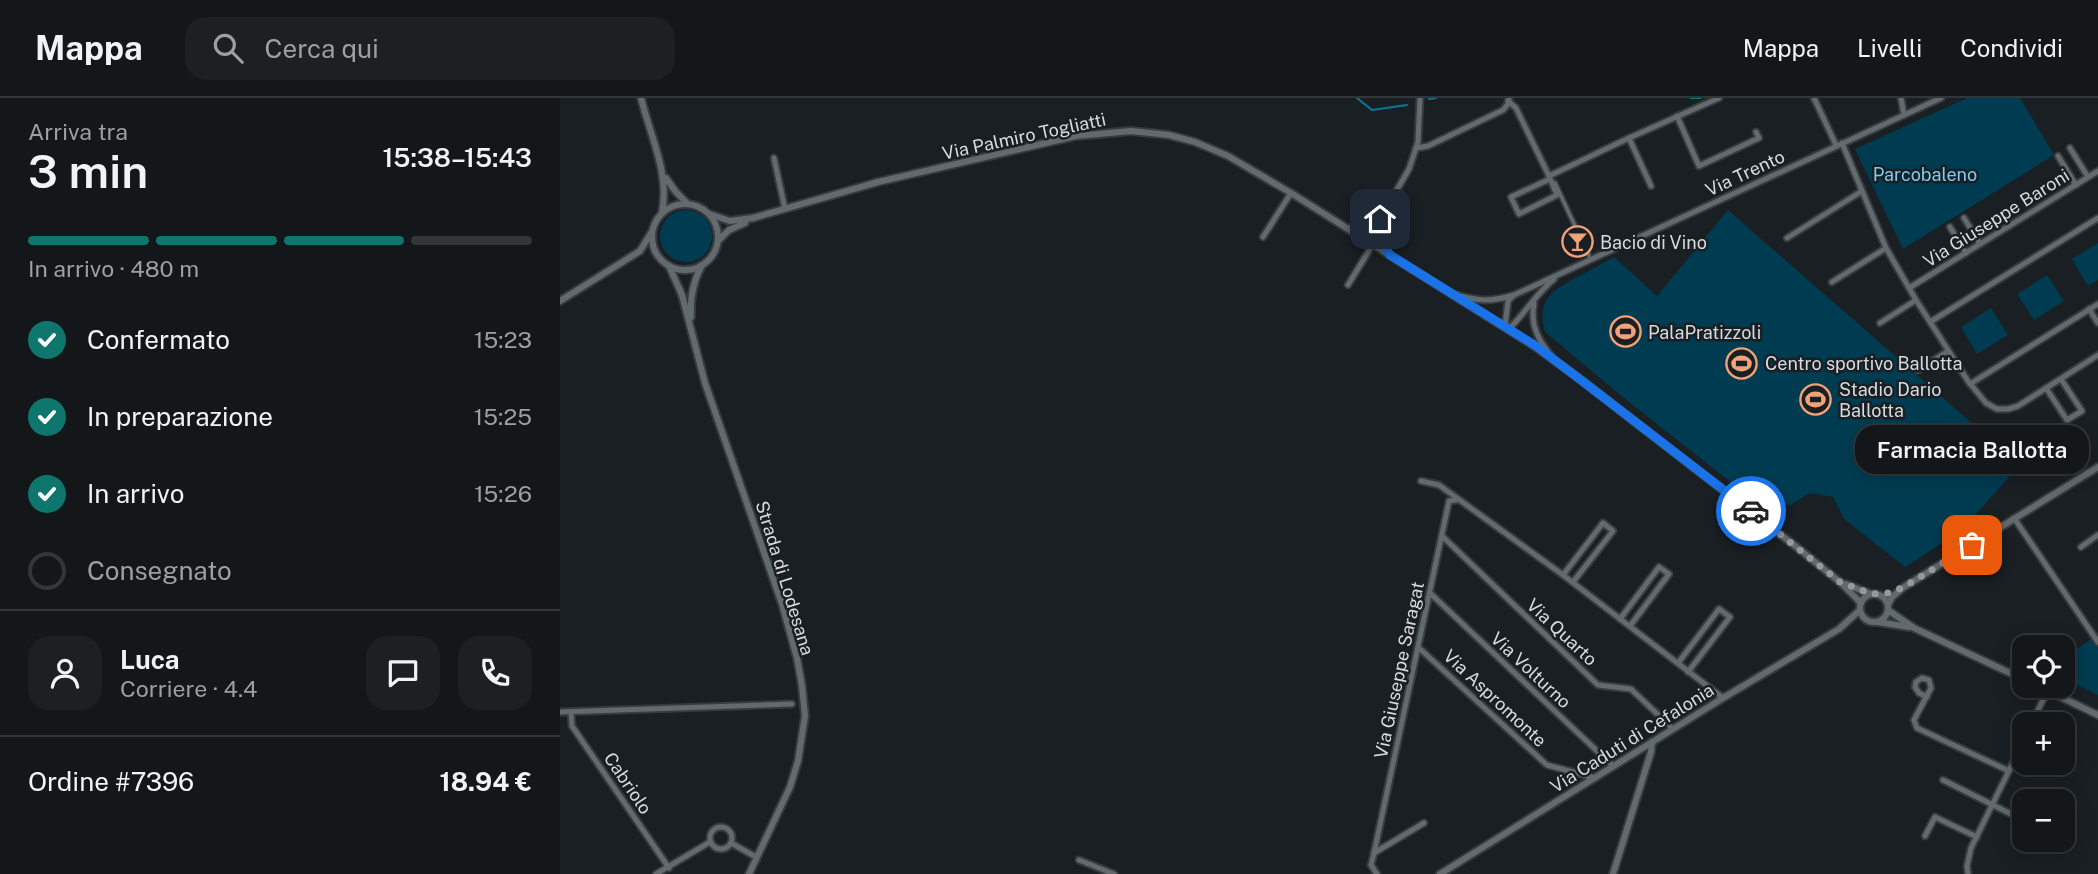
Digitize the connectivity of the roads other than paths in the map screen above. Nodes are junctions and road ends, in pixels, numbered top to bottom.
1 (641, 98) edge
2 (1420, 98) edge
3 (1719, 98) edge
4 (1814, 98) edge
5 (1901, 98) edge
6 (1941, 98) edge
7 (1509, 99) edge
8 (1904, 115) junction
9 (1677, 116) junction
10 (1756, 132) dead end
11 (1629, 138) junction
12 (1839, 144) junction
13 (1416, 148) junction
14 (2070, 148) dead end
15 (2058, 156) dead end
16 (774, 158) dead end
17 (660, 163) junction
18 (2098, 171) edge
19 (1550, 177) junction
20 (2088, 177) junction
21 (2076, 185) junction
22 (1651, 187) dead end
23 (1862, 191) junction
24 (1291, 193) junction
25 (687, 203) junction
26 (785, 209) junction
27 (662, 212) junction
28 (709, 214) junction
29 (753, 218) junction
30 (1964, 218) dead end
31 (2098, 218) edge
32 (1380, 219) junction
33 (1370, 225) junction
34 (1950, 227) dead end
35 (1348, 228) junction
36 (1379, 228) junction
37 (652, 231) junction
38 (1263, 237) dead end
39 (1787, 238) dead end
40 (718, 241) junction
41 (1370, 242) junction
42 (1980, 244) junction
43 (1886, 248) junction
44 (1966, 253) junction
45 (1390, 255) junction
46 (1589, 256) dead end
47 (631, 258) junction
48 (660, 260) junction
49 (669, 266) junction
50 (702, 266) junction
51 (1561, 273) junction
52 (1832, 282) dead end
53 (1348, 285) dead end
54 (1909, 288) junction
55 (1449, 293) junction
56 (1514, 295) junction
57 (1535, 299) junction
58 (1916, 300) junction
59 (560, 301) edge
60 (2098, 304) edge
61 (2089, 309) junction
62 (1930, 322) junction
63 (1880, 323) dead end
64 (2098, 323) edge
65 (1507, 327) junction
66 (691, 330) junction
67 (1948, 351) junction
68 (2098, 355) edge
69 (1557, 362) junction
70 (1918, 370) dead end
71 (2061, 379) junction
72 (1970, 384) junction
73 (2046, 388) junction
74 (2098, 467) edge
75 (1421, 481) dead end
76 (1456, 500) junction
77 (2014, 518) junction
78 (1441, 536) junction
79 (2098, 536) edge
80 (2081, 547) dead end
81 (1563, 575) junction
82 (1573, 582) junction
83 (1840, 582) junction
84 (1904, 587) junction
85 (1429, 593) junction
86 (1875, 594) junction
87 (1861, 607) junction
88 (1888, 608) junction
89 (1620, 619) junction
90 (1866, 619) junction
91 (1876, 621) junction
92 (1630, 626) junction
93 (1914, 628) junction
94 (1839, 629) junction
95 (2098, 642) edge
96 (1418, 647) junction
97 (1678, 663) junction
98 (1688, 671) junction
99 (2012, 674) edge
100 (1927, 697) dead end
101 (1723, 698) junction
102 (2064, 698) edge
103 (792, 704) dead end
104 (560, 712) edge
105 (571, 712) junction
106 (2098, 715) edge
107 (1673, 729) junction
108 (1652, 742) junction
109 (2012, 765) edge
110 (1613, 766) junction
111 (2009, 771) junction
112 (1595, 778) junction
113 (1943, 780) dead end
114 (1992, 805) junction
115 (2012, 815) edge
116 (1424, 823) dead end
117 (1925, 836) dead end
118 (1977, 837) junction
119 (710, 842) junction
120 (731, 843) junction
121 (1374, 853) junction
122 (755, 857) junction
123 (1079, 860) dead end
124 (669, 868) junction
125 (656, 874) edge
126 (749, 874) edge
127 (1114, 874) edge
128 (1377, 874) edge
129 (1440, 874) edge
130 (1613, 874) edge
131 (1968, 874) edge

1 - 17 street
2 - 13 street
3 - 9 street
4 - 12 street
5 - 8 street
6 - 8 street, Via Trento
7 - 13 street
7 - 19 street
8 - 12 street, Via Trento
9 - 10 street
9 - 11 street
11 - 19 street
11 - 22 street
12 - 23 street
12 - 51 street, Via Trento
13 - 32 street
14 - 20 street
15 - 21 street
16 - 26 street
17 - 25 street
17 - 27 street
18 - 20 street, Via Giuseppe Baroni
19 - 19 street
19 - 46 street
20 - 21 street, Via Giuseppe Baroni
21 - 42 street, Via Giuseppe Baroni
23 - 39 street
23 - 43 street
24 - 26 street, Via Palmiro Togliatti
24 - 35 street, Via Palmiro Togliatti
24 - 38 street
25 - 27 street
25 - 28 street
26 - 29 street, Via Palmiro Togliatti
27 - 37 street
28 - 29 street
28 - 40 street
29 - 40 street
30 - 42 street
31 - 62 street
32 - 33 street
32 - 36 street
33 - 35 street
33 - 41 street
34 - 44 street
35 - 41 street, Via Palmiro Togliatti
36 - 41 street
36 - 45 street
37 - 47 street
37 - 48 street
40 - 50 street
41 - 45 street, Via Palmiro Togliatti
41 - 53 street
42 - 44 street, Via Giuseppe Baroni
43 - 52 street
43 - 54 street
44 - 54 street, Via Giuseppe Baroni
45 - 55 street, Via Palmiro Togliatti
47 - 48 street
47 - 59 street
48 - 49 street
49 - 50 street
49 - 66 street
50 - 66 street
51 - 56 street, Via Trento
51 - 57 street, Via Trento
54 - 58 street
55 - 56 street, Via Trento
55 - 65 street, Via Palmiro Togliatti
56 - 65 street
57 - 65 street, Via Trento
57 - 69 street
58 - 62 street
58 - 63 street
60 - 61 street
61 - 64 street
61 - 72 street
62 - 67 street
65 - 69 street, Via Palmiro Togliatti
66 - 122 street, Strada di Lodesana
67 - 70 street
67 - 72 street
68 - 71 street
69 - 83 street, Via Palmiro Togliatti
71 - 73 street
71 - 73 street
72 - 73 street
74 - 77 street
75 - 76 street
76 - 78 street, Via Giuseppe Saragat
76 - 81 street
77 - 84 street
77 - 95 street
78 - 85 street, Via Giuseppe Saragat
78 - 107 street, Via Quarto
79 - 80 street
81 - 82 street
81 - 82 street
82 - 89 street
83 - 86 street, Via Palmiro Togliatti
83 - 87 street, Via Palmiro Togliatti
84 - 86 street
84 - 88 street
85 - 96 street, Via Giuseppe Saragat
85 - 110 street, Via Volturno
86 - 87 street
86 - 88 street, Via Palmiro Togliatti
87 - 90 street, Via Palmiro Togliatti
87 - 94 street, Via Caduti di Cefalonia
88 - 91 street
88 - 93 street, Via Palmiro Togliatti
89 - 92 street
89 - 92 street
90 - 91 street, Via Palmiro Togliatti
90 - 94 street, Via Caduti di Cefalonia
91 - 93 street, Via Palmiro Togliatti
92 - 97 street
93 - 99 street, Via Palmiro Togliatti
94 - 101 street, Via Caduti di Cefalonia
96 - 112 street, Via Aspromonte
96 - 121 street, Via Giuseppe Saragat
97 - 98 street
97 - 98 street
98 - 101 street
100 - 111 street
101 - 107 street, Via Caduti di Cefalonia
102 - 106 street
103 - 105 street
104 - 105 street
105 - 124 street, Cabriolo
107 - 108 street, Via Caduti di Cefalonia
108 - 110 street, Via Caduti di Cefalonia
108 - 130 street
109 - 111 street
110 - 112 street, Via Caduti di Cefalonia
111 - 114 street
112 - 129 street, Via Caduti di Cefalonia
113 - 114 street
114 - 115 street
114 - 118 street
116 - 121 street
117 - 118 street
118 - 131 street
119 - 120 street
119 - 120 street
119 - 124 street
120 - 122 street
121 - 128 street, Via Giuseppe Saragat
122 - 126 street, Strada di Lodesana
123 - 127 street
124 - 125 street

